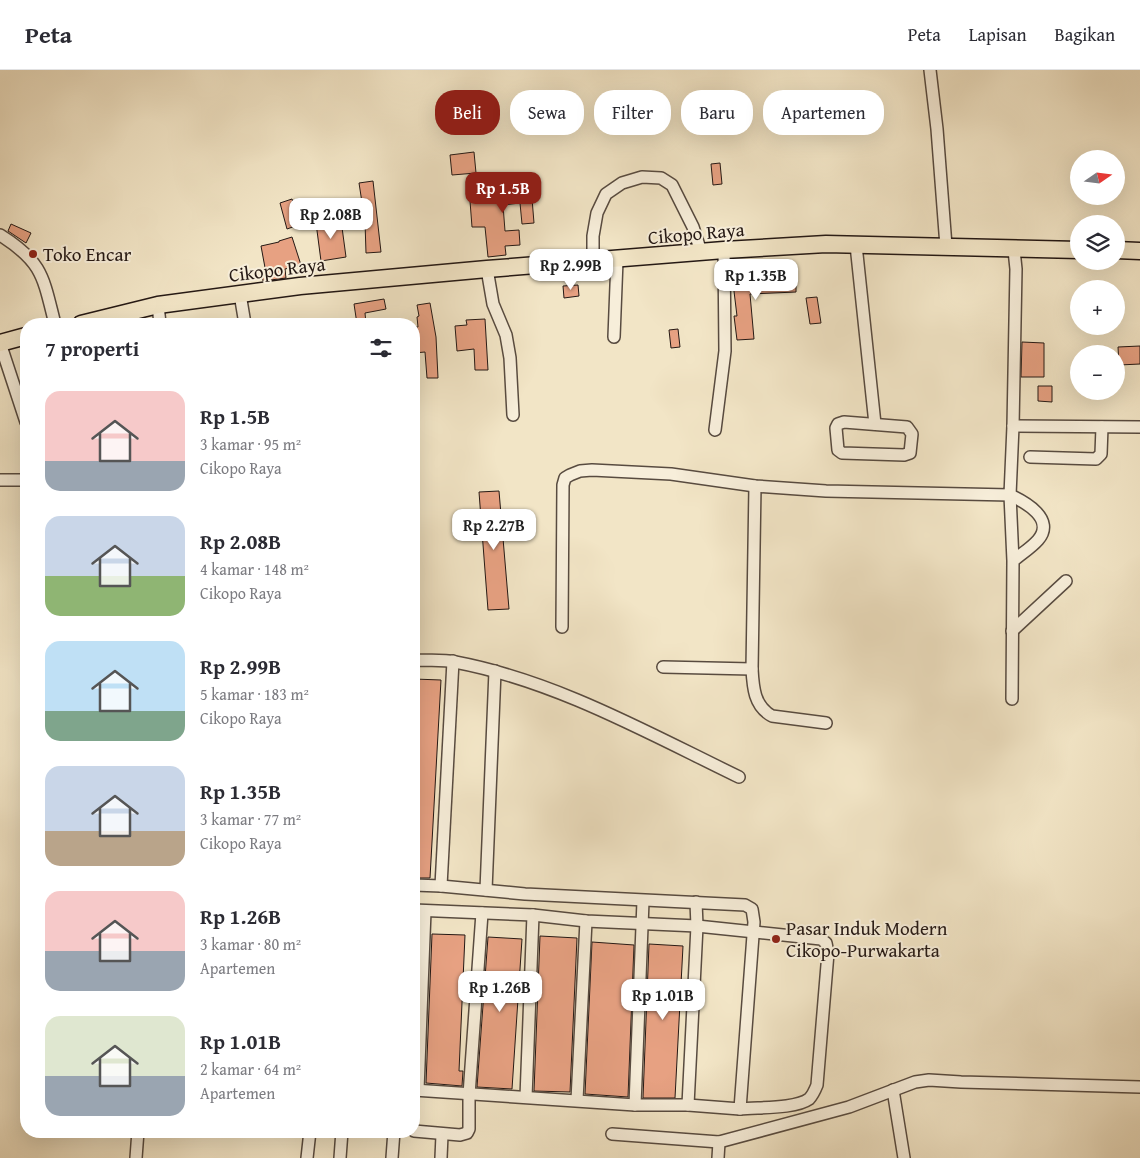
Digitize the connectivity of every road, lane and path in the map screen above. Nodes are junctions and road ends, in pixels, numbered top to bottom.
1 (930, 70) edge
2 (0, 234) edge
3 (856, 245) junction
4 (946, 246) junction
5 (724, 250) junction
6 (1014, 250) junction
7 (1070, 250) edge
8 (1125, 250) edge
9 (1140, 251) edge
10 (700, 252) junction
11 (617, 260) junction
12 (593, 261) junction
13 (487, 268) junction
14 (240, 294) junction
15 (158, 305) junction
16 (53, 318) edge
17 (117, 318) edge
18 (159, 318) edge
19 (244, 318) edge
20 (20, 338) edge
21 (614, 338) dead end
22 (0, 343) edge
23 (20, 404) edge
24 (513, 415) dead end
25 (875, 424) junction
26 (1013, 426) junction
27 (1102, 427) junction
28 (1140, 427) edge
29 (715, 430) dead end
30 (1030, 457) dead end
31 (0, 480) edge
32 (20, 480) edge
33 (755, 486) junction
34 (1010, 495) junction
35 (1013, 561) junction
36 (1066, 582) dead end
37 (562, 627) dead end
38 (1012, 631) junction
39 (420, 660) edge
40 (453, 661) junction
41 (663, 667) dead end
42 (752, 669) junction
43 (495, 671) junction
44 (1012, 699) dead end
45 (826, 723) dead end
46 (739, 777) dead end
47 (420, 885) edge
48 (441, 886) junction
49 (486, 890) junction
50 (644, 901) junction
51 (696, 902) junction
52 (420, 910) edge
53 (482, 913) junction
54 (532, 915) junction
55 (586, 921) junction
56 (643, 924) junction
57 (697, 926) junction
58 (753, 931) junction
59 (1140, 1087) edge
60 (420, 1090) edge
61 (893, 1090) junction
62 (469, 1095) junction
63 (526, 1097) junction
64 (578, 1100) junction
65 (635, 1105) junction
66 (688, 1105) junction
67 (740, 1109) junction
68 (420, 1132) edge
69 (612, 1134) dead end
70 (442, 1135) junction
71 (137, 1138) edge
72 (309, 1138) edge
73 (341, 1138) edge
74 (393, 1138) edge
75 (719, 1142) junction
76 (136, 1158) edge
77 (307, 1158) edge
78 (340, 1158) edge
79 (392, 1158) edge
80 (441, 1158) edge
81 (718, 1158) edge
82 (904, 1158) edge

1 - 4 street
2 - 16 street
3 - 4 highway, Cikopo Raya
3 - 5 highway, Cikopo Raya
3 - 25 street
4 - 6 highway, Cikopo Raya
5 - 10 highway, Cikopo Raya
5 - 29 street
6 - 7 highway, Cikopo Raya
6 - 26 street
8 - 9 highway
10 - 11 highway, Cikopo Raya
10 - 12 street
11 - 12 highway, Cikopo Raya
11 - 21 street
12 - 13 highway, Cikopo Raya
13 - 14 highway, Cikopo Raya
13 - 24 street
14 - 15 highway, Cikopo Raya
14 - 19 street
15 - 17 highway, Cikopo Raya
15 - 18 street
20 - 22 highway
22 - 23 street
25 - 25 street
26 - 27 street
26 - 34 street
27 - 28 street
27 - 30 street
31 - 32 street
33 - 34 street
33 - 37 street
33 - 42 street
34 - 35 street
34 - 35 street
35 - 38 street
36 - 38 street
38 - 44 street
39 - 40 street
40 - 43 street
40 - 48 street
41 - 42 street
42 - 45 street
43 - 46 street
43 - 49 street
47 - 48 street
48 - 49 street
49 - 50 street
50 - 51 street
50 - 56 street
51 - 57 street
51 - 58 street
52 - 53 street
53 - 54 street
53 - 62 street
54 - 55 street
54 - 63 street
55 - 56 street
55 - 64 street
56 - 57 street
56 - 65 street
57 - 58 street
57 - 66 street
58 - 67 street
58 - 67 street
59 - 61 street
60 - 62 street
61 - 75 street
61 - 82 street
62 - 63 street
62 - 70 street
63 - 64 street
64 - 65 street
65 - 66 street
66 - 67 street
68 - 70 street
69 - 75 street
70 - 80 street
71 - 76 street
72 - 77 street
73 - 78 street
74 - 79 street
75 - 81 street

